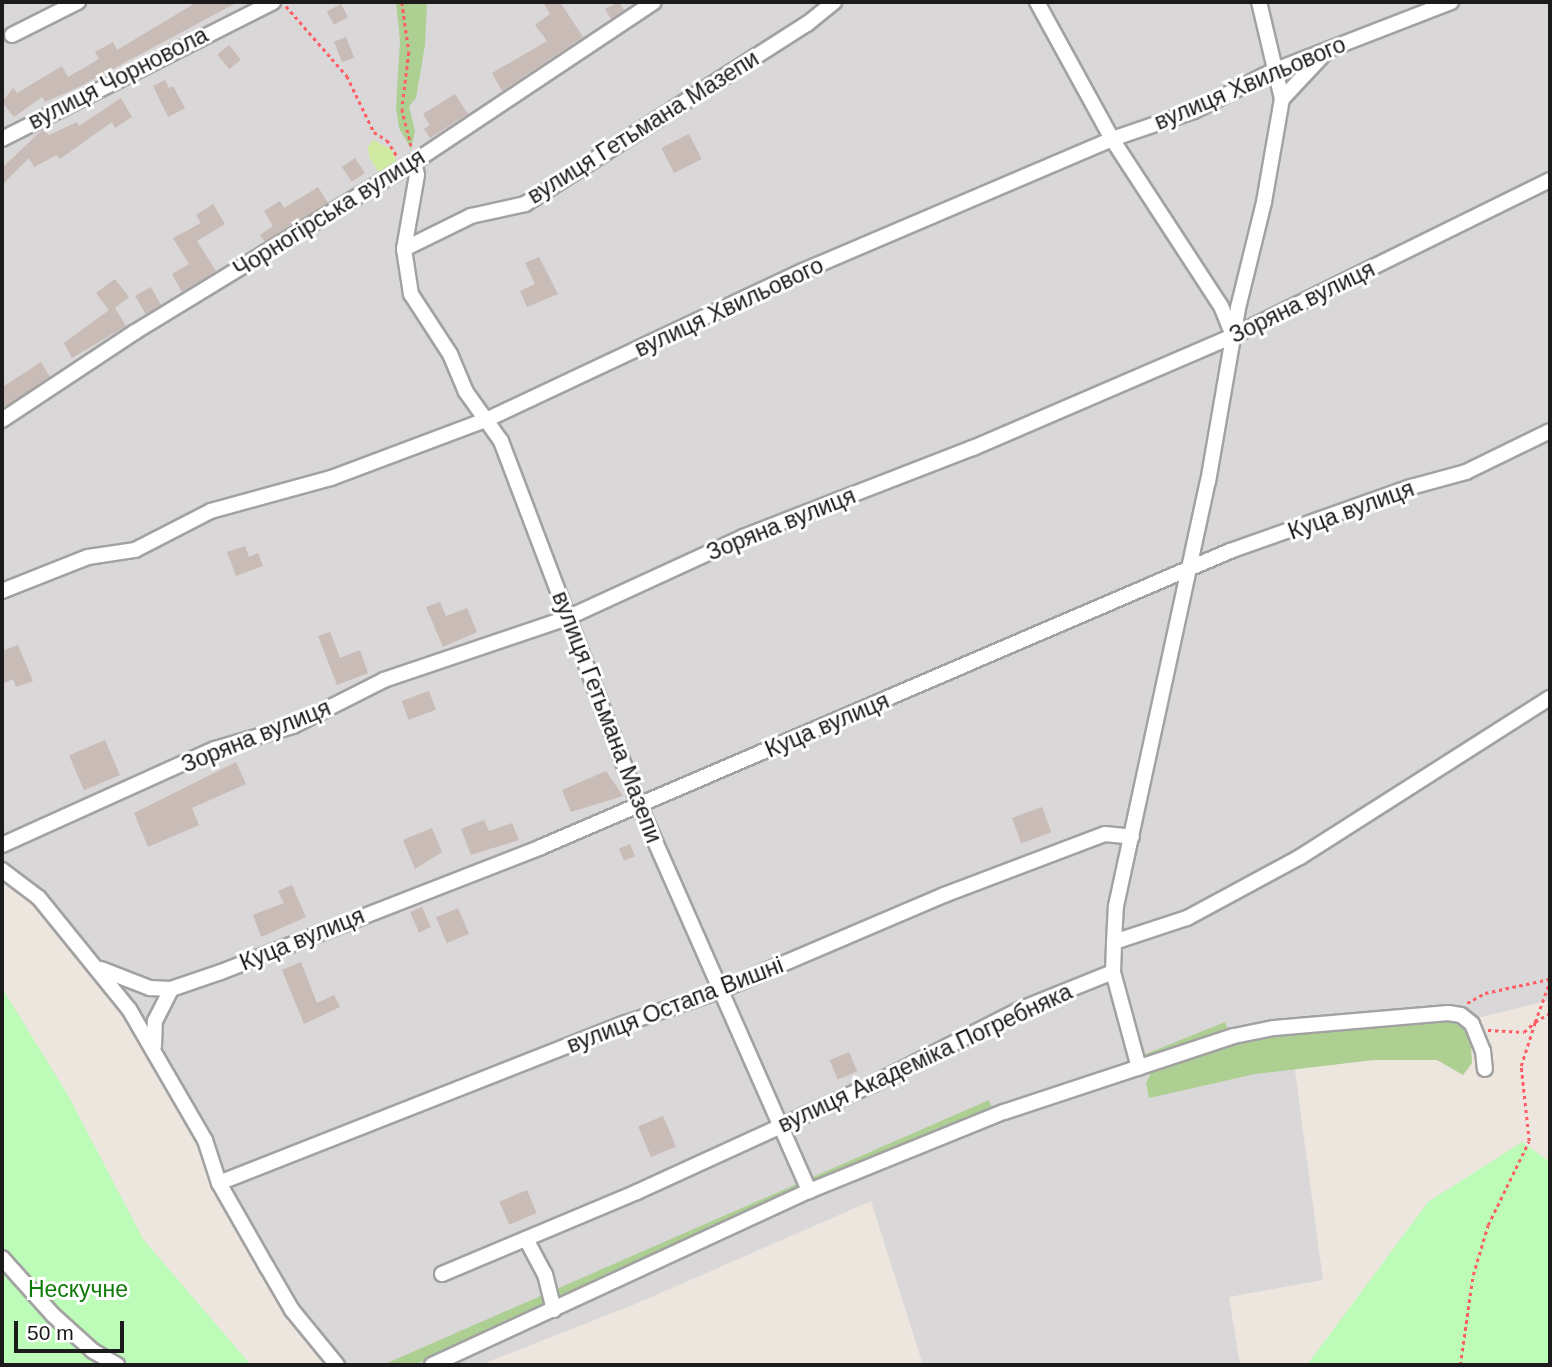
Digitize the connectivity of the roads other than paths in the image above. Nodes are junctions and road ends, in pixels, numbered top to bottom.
1 (79, 2) edge
2 (273, 2) edge
3 (654, 2) edge
4 (834, 2) edge
5 (1037, 2) edge
6 (1259, 2) edge
7 (1451, 2) edge
8 (12, 35) dead end
9 (1329, 49) junction
10 (1273, 71) junction
11 (1282, 100) junction
12 (2, 139) edge
13 (1112, 139) junction
14 (408, 165) junction
15 (1550, 180) edge
16 (404, 249) junction
17 (1233, 336) junction
18 (488, 419) junction
19 (2, 420) edge
20 (1550, 431) edge
21 (1187, 573) junction
22 (2, 591) edge
23 (568, 618) junction
24 (1550, 698) edge
25 (639, 805) junction
26 (1132, 837) junction
27 (2, 845) edge
28 (2, 870) edge
29 (1114, 942) junction
30 (101, 969) junction
31 (1113, 972) junction
32 (171, 989) junction
33 (719, 991) junction
34 (154, 1046) junction
35 (1139, 1068) junction
36 (1485, 1069) dead end
37 (778, 1129) junction
38 (219, 1183) junction
39 (808, 1191) junction
40 (526, 1239) junction
41 (2, 1258) edge
42 (442, 1274) dead end
43 (554, 1310) junction
44 (117, 1365) edge
45 (337, 1365) edge
46 (432, 1365) edge

1 - 8 street
2 - 12 street, вулиця Чорновола
3 - 14 street, Чорногірська вулиця
4 - 16 street, вулиця Гетьмана Мазепи
5 - 13 street
6 - 10 street
7 - 9 street, вулиця Хвильового
9 - 10 street, вулиця Хвильового
9 - 11 street
10 - 11 street
10 - 13 street, вулиця Хвильового
11 - 17 street
13 - 17 street
13 - 18 street, вулиця Хвильового
14 - 16 street, вулиця Гетьмана Мазепи
14 - 19 street, Чорногірська вулиця
15 - 17 street, Зоряна вулиця
16 - 18 street, вулиця Гетьмана Мазепи
17 - 21 street
17 - 23 street, Зоряна вулиця
18 - 22 street, вулиця Хвильового
18 - 23 street, вулиця Гетьмана Мазепи
20 - 21 street, Куца вулиця
21 - 25 street, Куца вулиця
21 - 26 street
23 - 25 street, вулиця Гетьмана Мазепи
23 - 27 street, Зоряна вулиця
24 - 29 street
25 - 32 street, Куца вулиця
25 - 33 street, вулиця Гетьмана Мазепи
26 - 29 street
26 - 33 street, вулиця Остапа Вишні
28 - 30 street
29 - 31 street
30 - 32 street
30 - 34 street
31 - 35 street
31 - 37 street, вулиця Академіка Погребняка
32 - 34 street
33 - 37 street, вулиця Гетьмана Мазепи
33 - 38 street, вулиця Остапа Вишні
34 - 38 street
35 - 36 street
35 - 39 street
37 - 39 street, вулиця Гетьмана Мазепи
37 - 40 street, вулиця Академіка Погребняка
38 - 45 street
39 - 43 street
40 - 42 street, вулиця Академіка Погребняка
40 - 43 street
41 - 44 street
43 - 46 street

